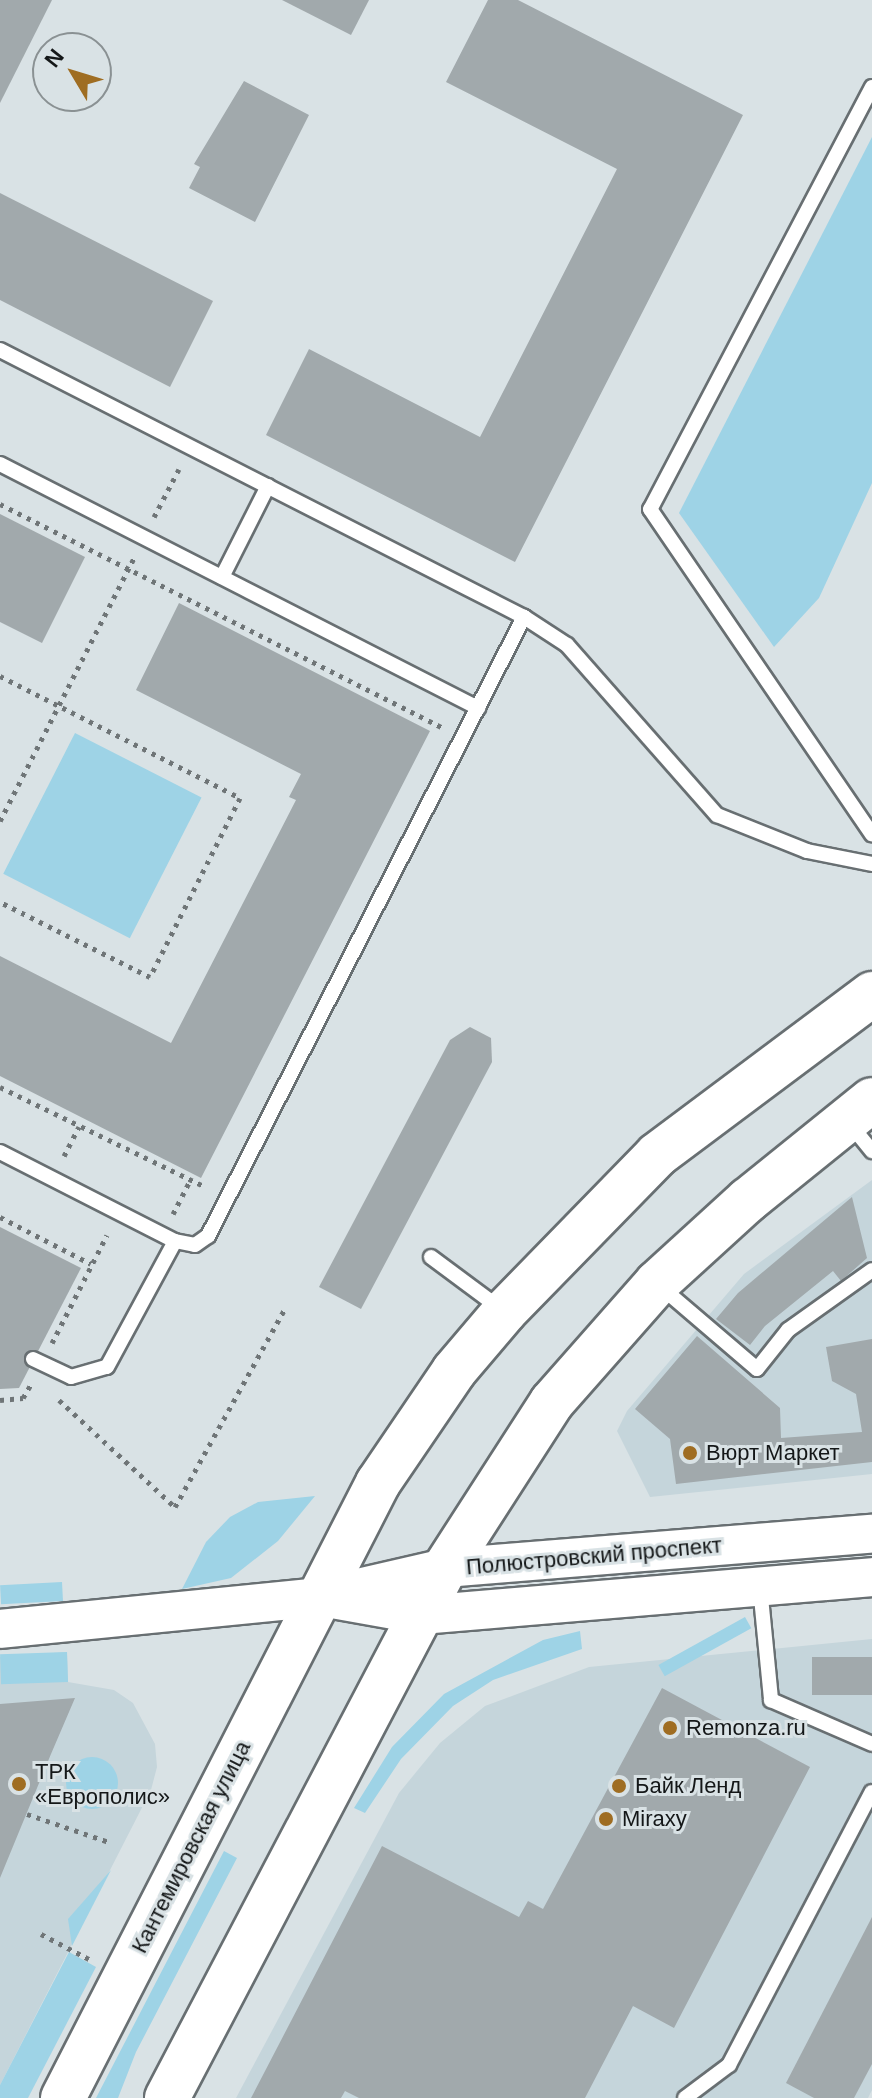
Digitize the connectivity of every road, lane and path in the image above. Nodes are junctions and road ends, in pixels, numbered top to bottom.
1 (872, 87) edge
2 (0, 350) edge
3 (190, 447) junction
4 (0, 464) edge
5 (268, 486) junction
6 (0, 504) edge
7 (144, 537) junction
8 (128, 568) junction
9 (222, 577) junction
10 (524, 617) junction
11 (0, 676) edge
12 (59, 706) junction
13 (478, 708) junction
14 (440, 726) junction
15 (463, 738) junction
16 (432, 740) dead end
17 (0, 821) edge
18 (872, 834) edge
19 (872, 864) edge
20 (0, 902) edge
21 (872, 994) edge
22 (0, 1087) edge
23 (864, 1124) edge
24 (79, 1127) junction
25 (0, 1152) edge
26 (210, 1175) dead end
27 (53, 1179) junction
28 (118, 1212) junction
29 (0, 1217) edge
30 (175, 1241) junction
31 (431, 1257) dead end
32 (91, 1264) junction
33 (872, 1270) edge
34 (657, 1283) junction
35 (286, 1307) dead end
36 (505, 1311) junction
37 (37, 1362) joint
38 (0, 1400) edge
39 (872, 1534) edge
40 (445, 1568) junction
41 (872, 1577) edge
42 (760, 1586) junction
43 (319, 1597) junction
44 (421, 1615) junction
45 (0, 1629) edge
46 (872, 1744) edge
47 (872, 1792) edge
48 (27, 1814) dead end
49 (109, 1842) dead end
50 (41, 1934) dead end
51 (90, 1960) dead end
52 (63, 2098) edge
53 (167, 2098) edge
54 (685, 2098) edge

1 - 18 lane
2 - 3 lane
3 - 5 lane
3 - 7 path
4 - 7 lane
5 - 9 lane
5 - 10 lane
6 - 8 path
7 - 8 path
7 - 9 lane
8 - 12 path
8 - 14 path
9 - 13 lane
10 - 13 lane
10 - 19 lane
11 - 12 path
12 - 17 path
12 - 20 path
13 - 15 lane
14 - 15 path
14 - 16 path
15 - 30 lane
21 - 36 main road, Кантемировская улица
22 - 24 path
23 - 34 main road
24 - 26 path
24 - 27 path
25 - 27 lane
27 - 28 lane
28 - 30 lane
28 - 32 path
29 - 32 path
30 - 37 lane
31 - 36 lane
32 - 37 path
33 - 34 lane
34 - 40 main road
35 - 38 path
36 - 43 main road, Кантемировская улица
39 - 40 main road, Полюстровский проспект
40 - 43 main road, Полюстровский проспект
40 - 44 main road
41 - 42 main road, Полюстровский проспект
42 - 44 main road, Полюстровский проспект
42 - 46 lane
43 - 44 main road, Полюстровский проспект
43 - 45 main road, Полюстровский проспект
43 - 52 main road, Кантемировская улица
44 - 53 main road
47 - 54 lane
48 - 49 path
50 - 51 path

